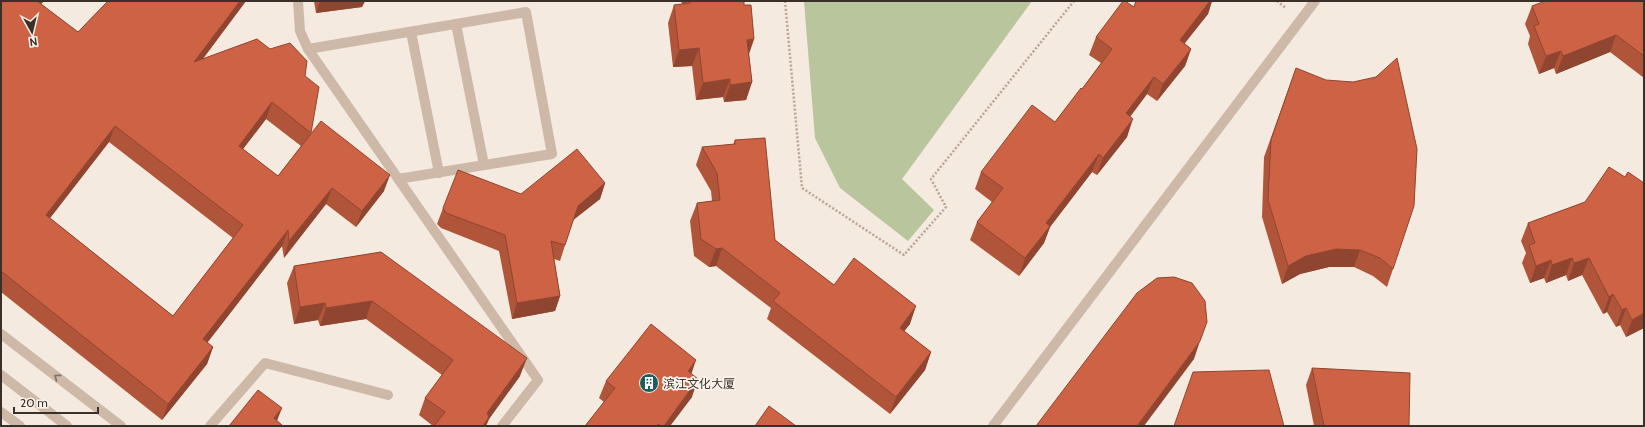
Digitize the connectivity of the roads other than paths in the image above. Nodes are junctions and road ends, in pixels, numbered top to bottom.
1 (298, 1) edge
2 (1315, 1) edge
3 (456, 24) junction
4 (411, 32) junction
5 (308, 49) junction
6 (484, 166) junction
7 (439, 173) junction
8 (398, 179) junction
9 (1, 334) edge
10 (1, 375) edge
11 (388, 395) dead end
12 (1, 412) edge
13 (20, 426) edge
14 (67, 426) edge
15 (121, 426) edge
16 (210, 426) edge
17 (502, 426) edge
18 (993, 426) edge

1 - 5 street
2 - 18 street
3 - 4 street
3 - 6 street
3 - 6 street
4 - 5 street
4 - 7 street
5 - 8 street
6 - 7 street
7 - 8 street
8 - 17 street
15 -> 9 street
10 - 14 street
11 - 16 street
12 - 13 street

